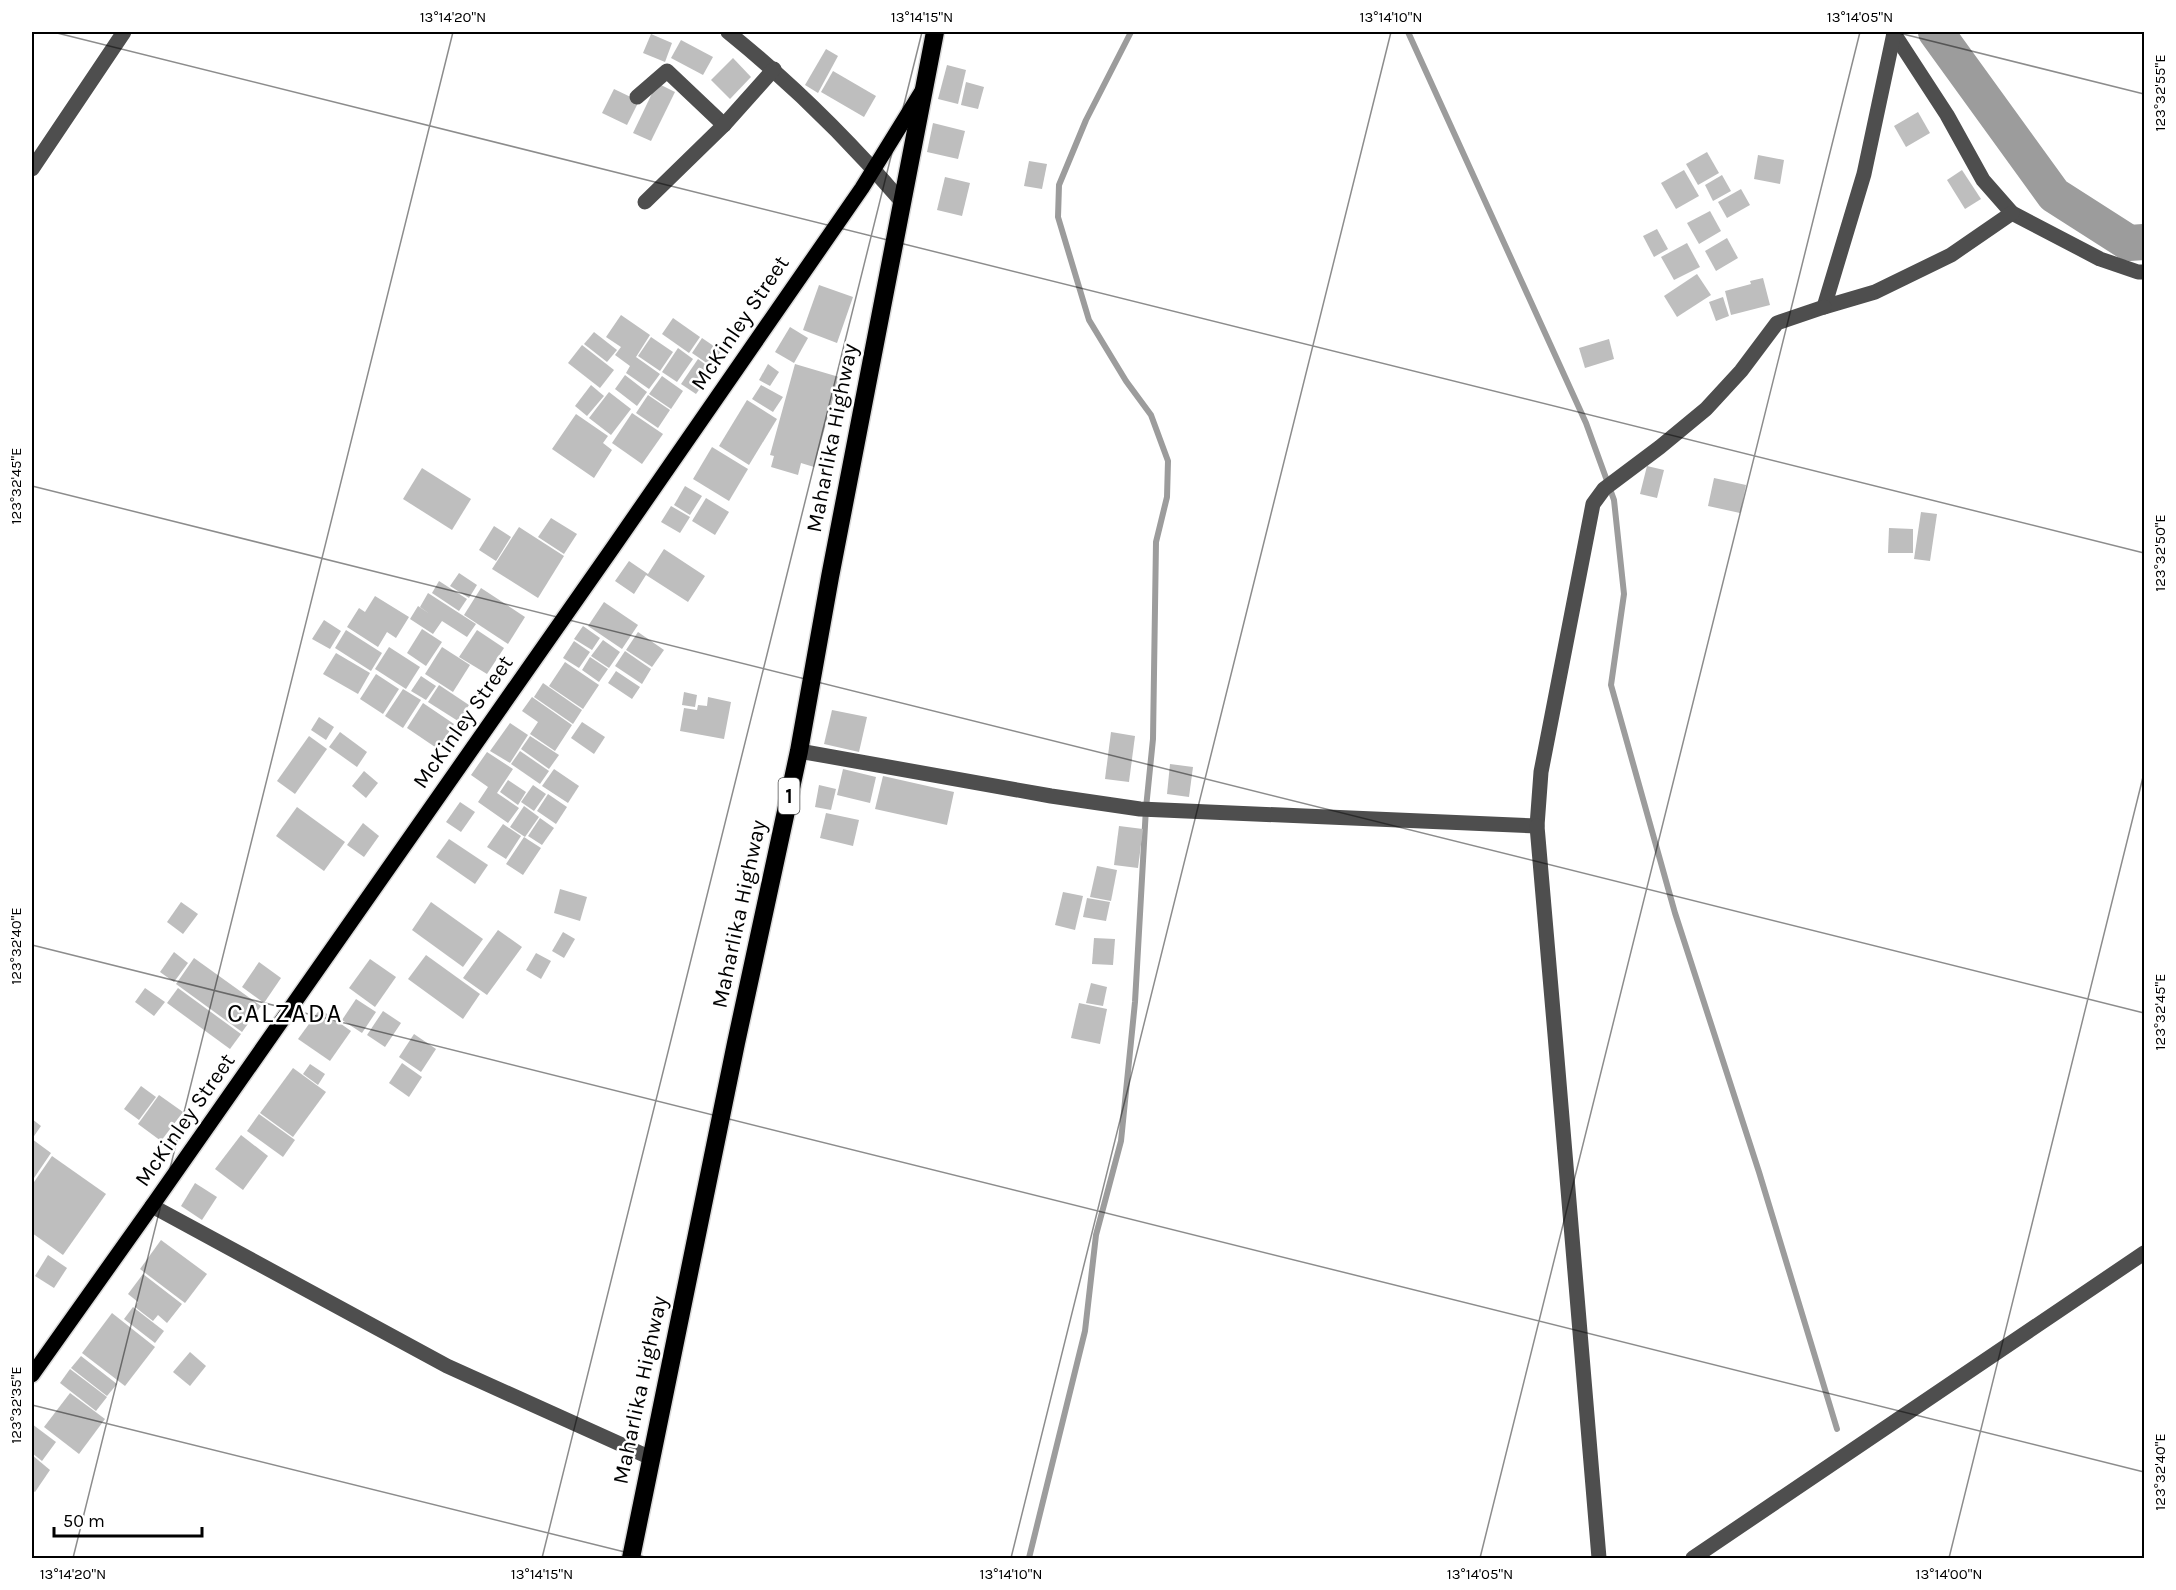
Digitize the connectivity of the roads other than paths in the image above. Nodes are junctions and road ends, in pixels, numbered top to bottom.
1 (124, 32) edge
2 (728, 32) edge
3 (935, 32) edge
4 (1894, 32) edge
5 (774, 69) junction
6 (923, 90) junction
7 (637, 97) dead end
8 (724, 125) junction
9 (873, 168) junction
10 (32, 169) edge
11 (645, 202) dead end
12 (902, 202) junction
13 (2012, 213) junction
14 (2145, 272) edge
15 (1824, 308) junction
16 (799, 751) junction
17 (1537, 826) junction
18 (153, 1206) junction
19 (2145, 1253) edge
20 (32, 1375) edge
21 (651, 1458) junction
22 (631, 1558) edge
23 (1599, 1558) edge
24 (1693, 1558) edge

1 - 10 street
2 - 5 street
3 - 6 highway, Maharlika Highway / 1
4 - 13 street
4 - 15 street
5 - 8 street
5 - 9 street
6 - 9 main road, McKinley Street
6 - 12 highway, Maharlika Highway / 1
7 - 8 street
8 - 11 street
9 - 12 street
9 - 18 main road, McKinley Street
12 - 16 highway, Maharlika Highway / 1
13 - 14 street
13 - 15 street
15 - 17 street
16 - 17 street
16 - 21 highway, Maharlika Highway / 1
17 - 23 street
18 - 20 main road, McKinley Street
18 - 21 street
19 - 24 street
21 - 22 highway, Maharlika Highway / 1

